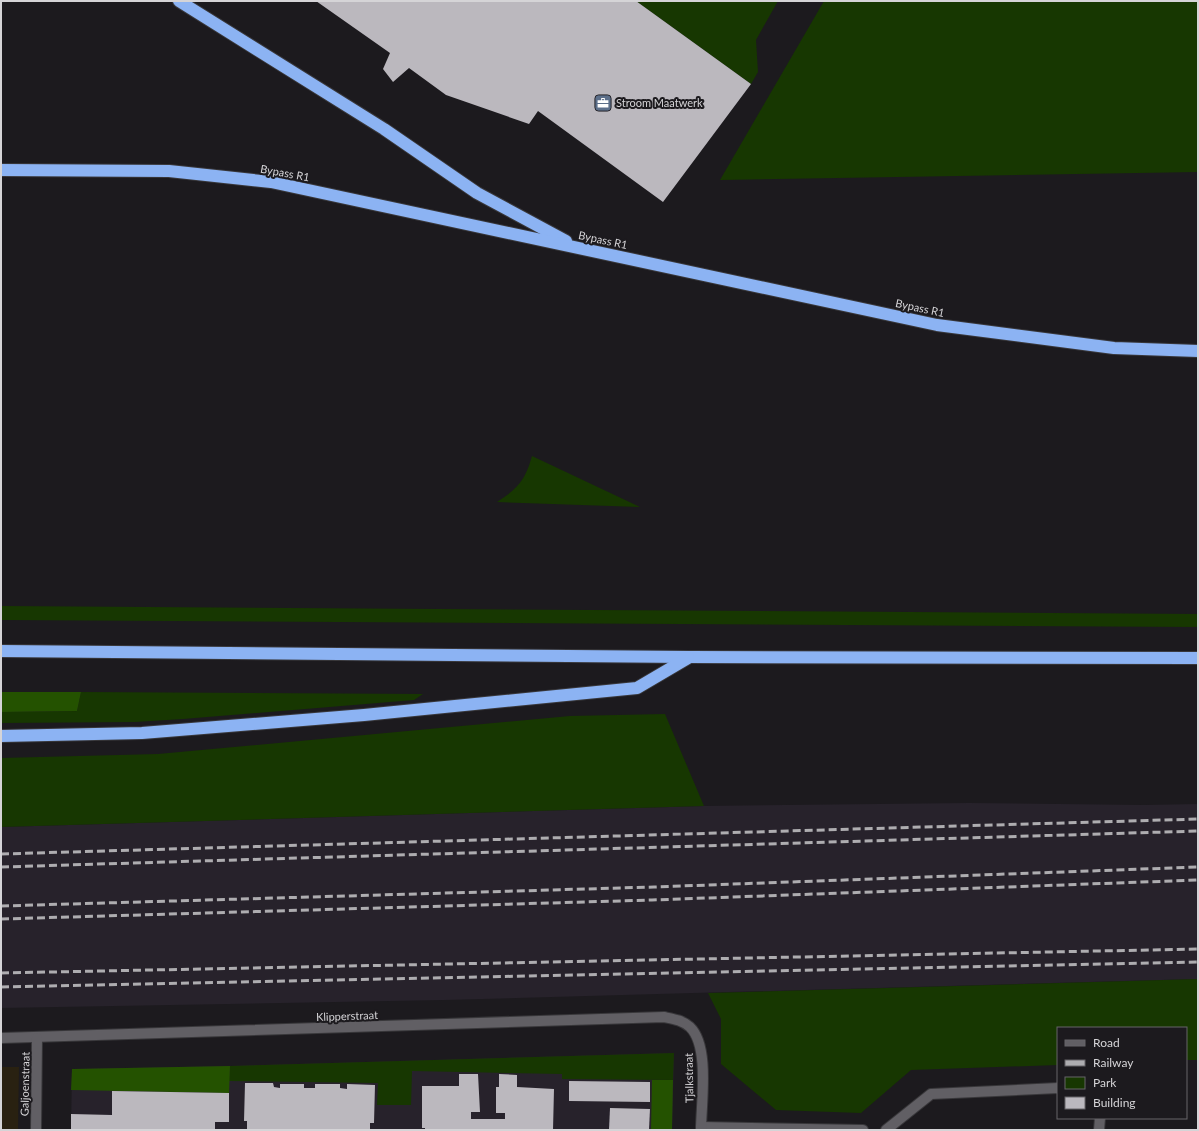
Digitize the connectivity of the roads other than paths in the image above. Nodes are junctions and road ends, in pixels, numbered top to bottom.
1 (179, 1) edge
2 (1, 170) edge
3 (579, 248) junction
4 (1198, 351) edge
5 (1, 651) edge
6 (689, 657) junction
7 (1198, 658) edge
8 (1, 736) edge
9 (691, 1028) joint
10 (1, 1038) edge
11 (38, 1038) junction
12 (1057, 1088) edge
13 (1100, 1119) edge
14 (701, 1128) edge
15 (36, 1130) edge
16 (815, 1130) edge
17 (864, 1130) edge
18 (886, 1130) edge
19 (1100, 1130) edge

1 - 3 highway
2 - 3 highway, Bypass R1
3 - 4 highway, Bypass R1
5 - 6 highway
6 - 7 highway
6 - 8 highway
9 - 11 street, Klipperstraat
9 - 14 street, Tjalkstraat
10 - 11 street, Klipperstraat
11 - 15 street, Galjoenstraat
12 - 18 street
13 - 19 street
14 - 16 street
16 - 17 street

